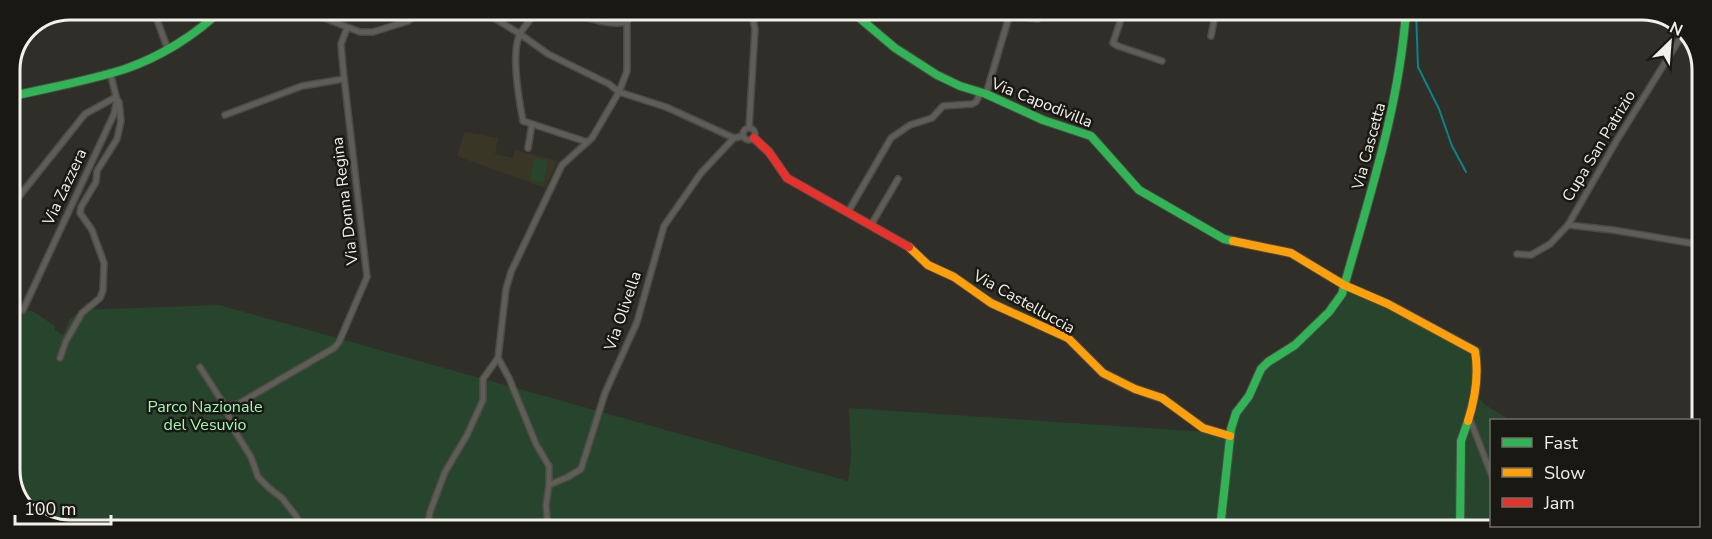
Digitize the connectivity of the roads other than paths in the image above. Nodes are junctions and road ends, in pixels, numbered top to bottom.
1 (157, 20) edge
2 (213, 20) edge
3 (328, 20) edge
4 (409, 20) edge
5 (497, 20) edge
6 (532, 20) edge
7 (593, 20) edge
8 (754, 20) edge
9 (862, 20) edge
10 (1009, 20) edge
11 (1121, 20) edge
12 (1214, 20) edge
13 (1406, 20) edge
14 (627, 22) joint
15 (347, 28) junction
16 (520, 34) junction
17 (1211, 36) dead end
18 (1680, 37) edge
19 (167, 47) junction
20 (1162, 61) dead end
21 (110, 72) junction
22 (344, 80) junction
23 (619, 92) junction
24 (20, 94) edge
25 (986, 94) junction
26 (116, 99) junction
27 (225, 115) dead end
28 (532, 124) junction
29 (749, 128) junction
30 (743, 136) junction
31 (734, 138) junction
32 (754, 138) junction
33 (588, 142) junction
34 (528, 148) dead end
35 (898, 179) dead end
36 (20, 195) edge
37 (848, 212) junction
38 (871, 225) junction
39 (1568, 225) junction
40 (1692, 243) edge
41 (1517, 254) dead end
42 (1344, 285) junction
43 (23, 310) dead end
44 (60, 358) dead end
45 (498, 358) junction
46 (200, 367) dead end
47 (225, 406) junction
48 (1469, 417) junction
49 (1230, 436) junction
50 (1490, 473) edge
51 (549, 485) junction
52 (298, 520) edge
53 (428, 520) edge
54 (547, 520) edge
55 (1221, 520) edge
56 (1460, 520) edge

1 - 19 street
2 - 19 street
3 - 15 street
4 - 15 street
5 - 16 street
6 - 16 street
7 - 14 street
8 - 29 street
9 - 25 street, Via Capodivilla
10 - 25 street
11 - 20 street
12 - 17 street
13 - 42 street, Via Cascetta
14 - 23 street
15 - 22 street, Via Donna Regina
16 - 23 street
16 - 28 street
18 - 39 street, Cupa San Patrizio
19 - 21 street
21 - 24 street
21 - 26 street
22 - 27 street
22 - 47 street, Via Donna Regina
23 - 31 street
23 - 33 street
25 - 37 street
25 - 42 street, Via Capodivilla
26 - 36 street
26 - 43 street, Via Zazzera
26 - 44 street
28 - 33 street
28 - 34 street
29 - 30 street
29 - 32 street
30 - 31 street
30 - 32 street
31 - 51 street, Via Olivella
32 - 37 street, Via Castelluccia
33 - 45 street
35 - 38 street
37 - 38 street, Via Castelluccia
38 - 49 street, Via Castelluccia
39 - 40 street
39 - 41 street, Cupa San Patrizio
42 - 48 street, Via Capodivilla
42 - 49 street, Via Cascetta
45 - 51 street
45 - 53 street
46 - 47 street
47 - 52 street
48 - 50 street
48 - 56 street
49 - 55 street, Via Cascetta
51 - 54 street

